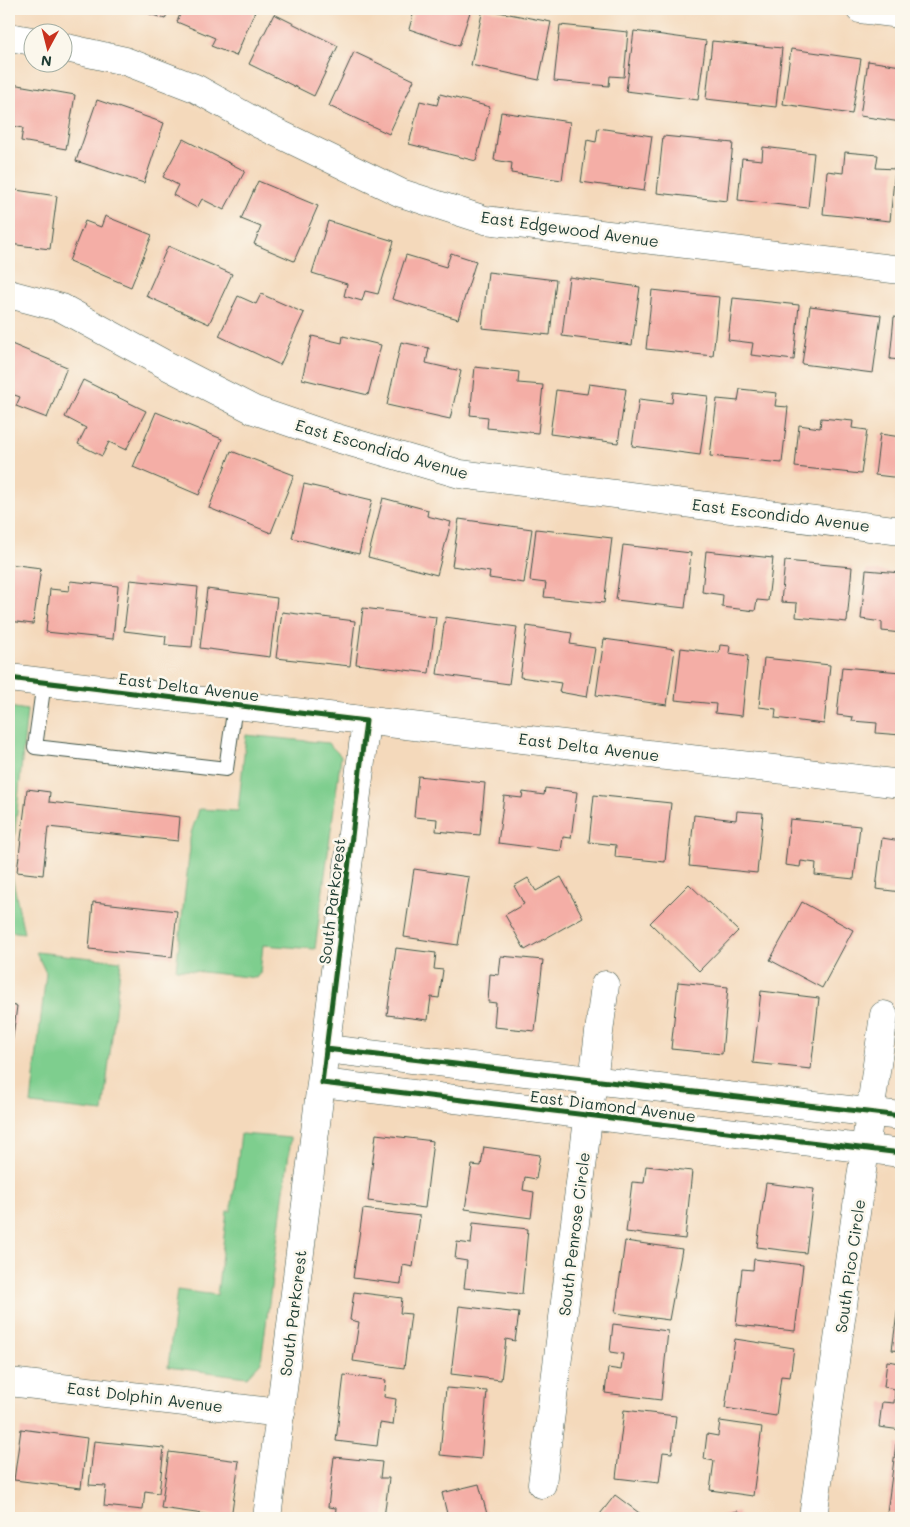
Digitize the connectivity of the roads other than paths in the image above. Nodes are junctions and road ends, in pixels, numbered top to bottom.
1 (860, 9) edge
2 (901, 14) edge
3 (9, 37) edge
4 (22, 39) edge
5 (72, 49) edge
6 (901, 270) edge
7 (9, 294) edge
8 (901, 531) edge
9 (9, 678) edge
10 (44, 682) junction
11 (235, 705) junction
12 (366, 721) junction
13 (901, 784) edge
14 (605, 985) dead end
15 (884, 1014) dead end
16 (326, 1049) junction
17 (594, 1079) junction
18 (322, 1083) junction
19 (871, 1112) junction
20 (590, 1116) junction
21 (901, 1116) edge
22 (866, 1149) junction
23 (901, 1153) edge
24 (9, 1382) edge
25 (280, 1413) junction
26 (542, 1484) dead end
27 (813, 1517) dead end
28 (268, 1518) edge

1 - 2 street
3 - 4 street
5 - 6 street, East Edgewood Avenue
7 - 8 street, East Escondido Avenue
9 - 10 street, East Delta Avenue
10 - 11 street, East Delta Avenue
10 - 11 lane
11 - 12 street, East Delta Avenue
12 - 13 street, East Delta Avenue
12 - 16 street, South Parkcrest
14 - 17 street, South Penrose Circle
15 - 19 street, South Pico Circle
16 - 17 street, East Diamond Avenue
16 - 18 street, South Parkcrest
17 - 19 street, East Diamond Avenue
17 - 20 street, South Penrose Circle
18 - 20 street, East Diamond Avenue
18 - 25 street, South Parkcrest
19 - 21 street, East Diamond Avenue
19 - 22 street, South Pico Circle
20 - 22 street, East Diamond Avenue
20 - 26 street, South Penrose Circle
22 - 23 street, East Diamond Avenue
22 - 27 street, South Pico Circle
24 - 25 street, East Dolphin Avenue
25 - 28 street, South Parkcrest

